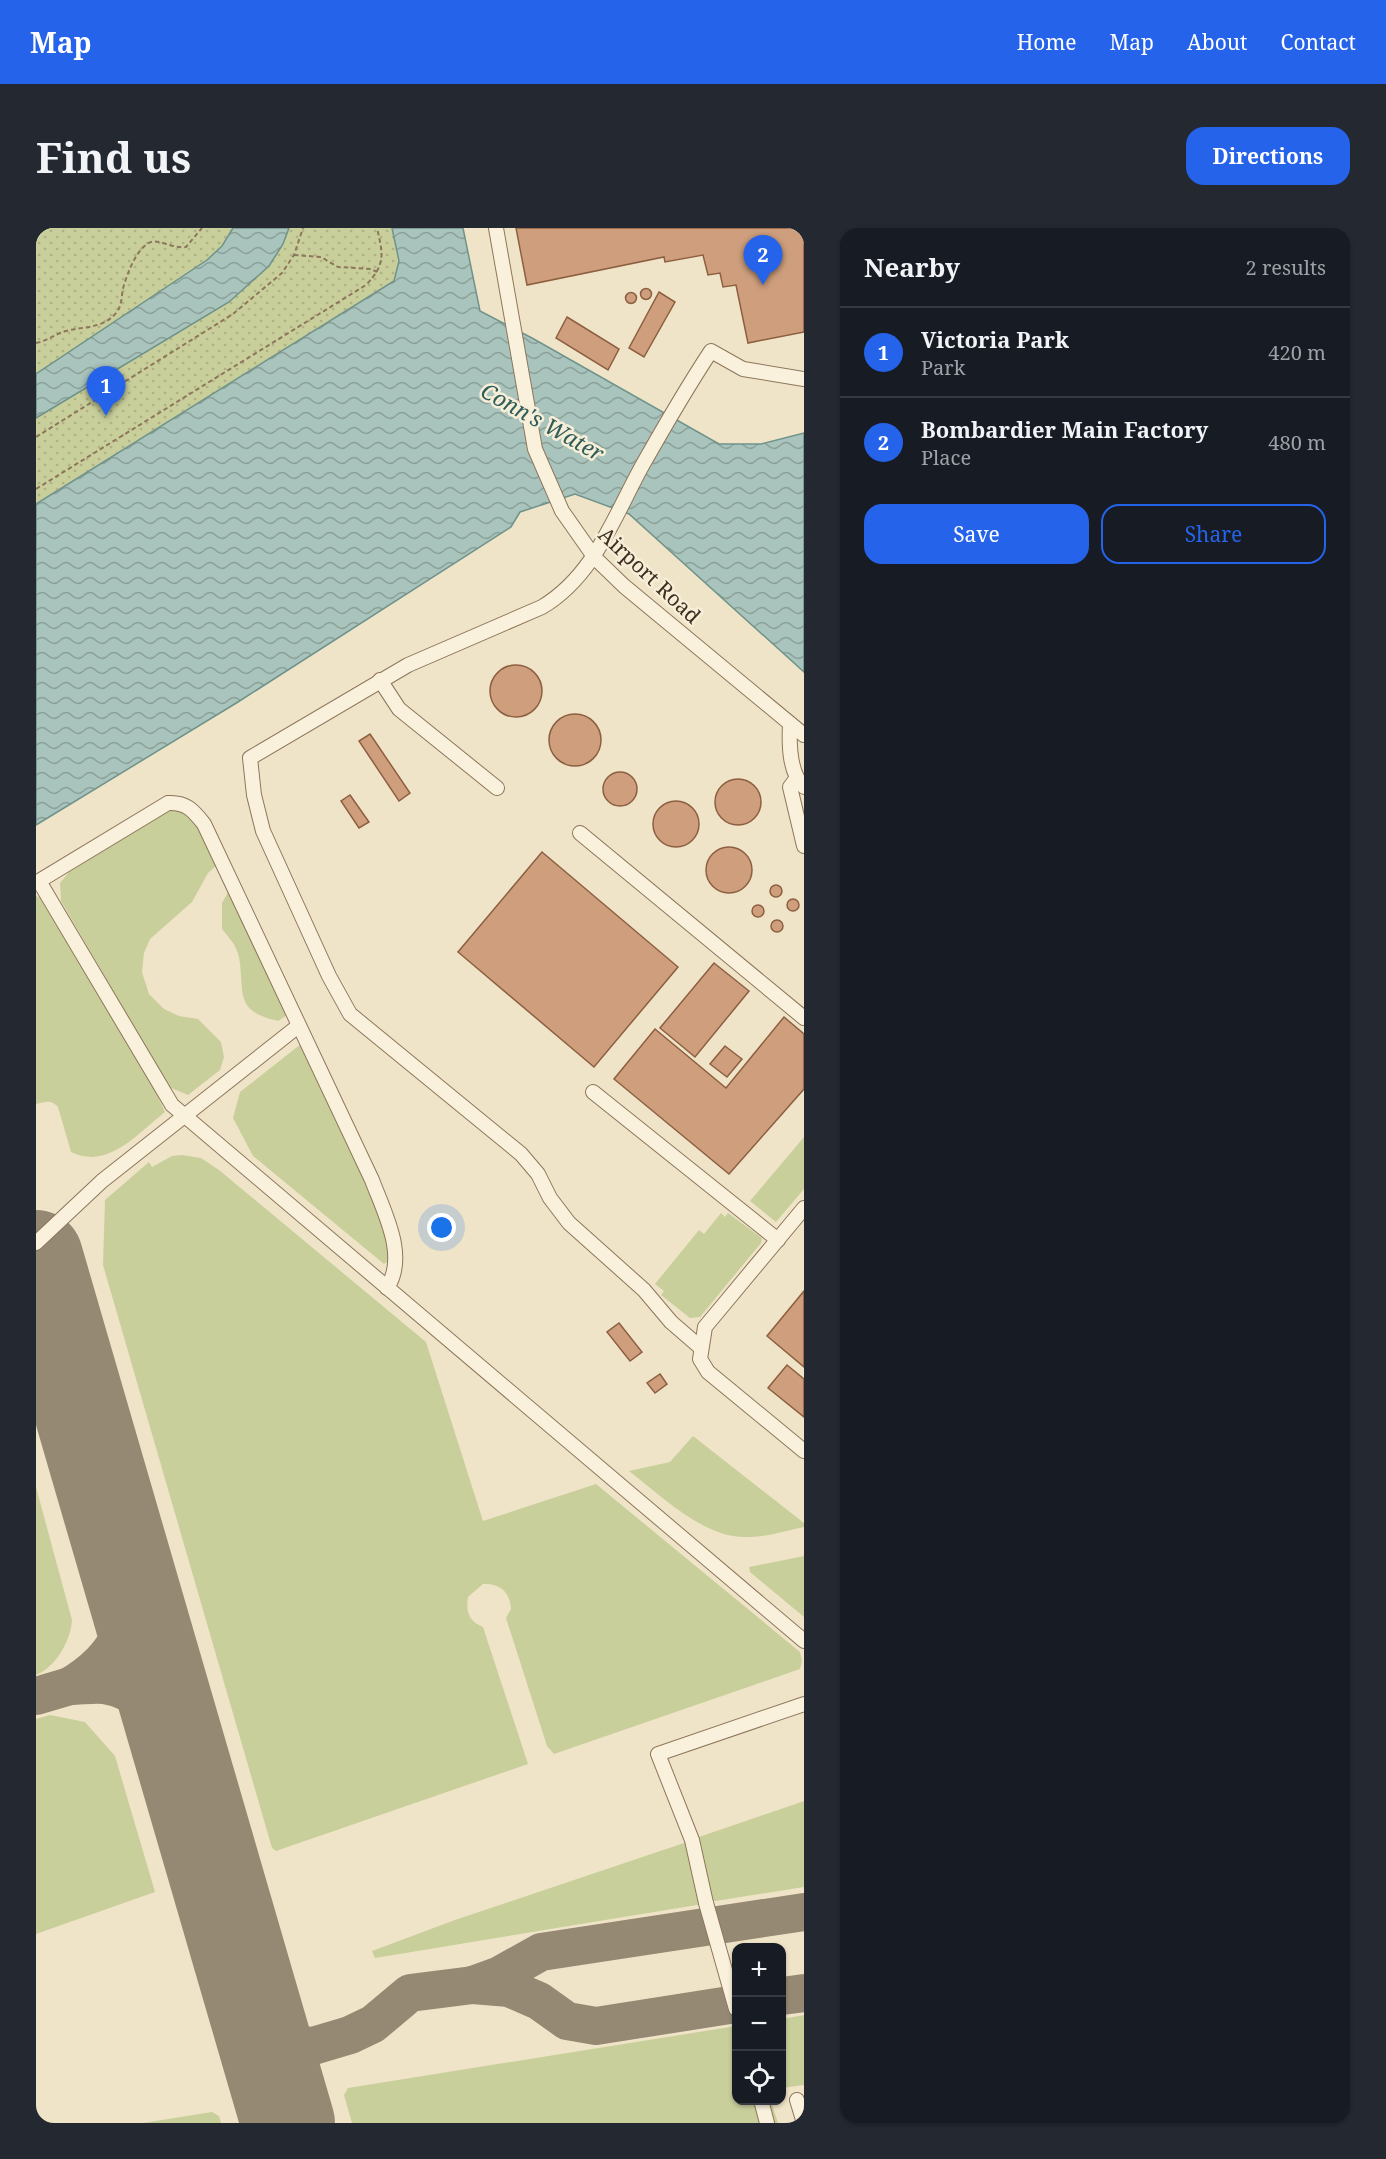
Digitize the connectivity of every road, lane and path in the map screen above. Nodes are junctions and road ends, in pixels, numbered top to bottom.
1 (202, 228) edge
2 (303, 228) edge
3 (377, 228) edge
4 (496, 228) edge
5 (294, 255) junction
6 (378, 273) junction
7 (36, 343) edge
8 (804, 379) edge
9 (36, 437) edge
10 (36, 489) edge
11 (595, 558) junction
12 (380, 680) junction
13 (790, 724) junction
14 (804, 735) edge
15 (800, 783) edge
16 (497, 788) dead end
17 (580, 833) dead end
18 (804, 846) edge
19 (37, 882) edge
20 (804, 1018) edge
21 (297, 1027) junction
22 (593, 1092) dead end
23 (186, 1116) junction
24 (804, 1208) edge
25 (778, 1240) junction
26 (36, 1243) edge
27 (387, 1288) junction
28 (701, 1348) junction
29 (804, 1451) edge
30 (804, 1641) edge
31 (804, 1704) edge
32 (733, 1997) edge
33 (797, 2100) dead end
34 (762, 2105) edge
35 (766, 2123) edge
36 (804, 2123) edge

1 - 7 path
2 - 5 path
3 - 6 path
4 - 11 street, Airport Road
5 - 6 path
5 - 9 path
6 - 10 path
8 - 11 street
11 - 12 street
11 - 13 street, Airport Road
12 - 16 street
12 - 28 street
13 - 14 street, Airport Road
13 - 15 street
15 - 18 street
17 - 20 street
19 - 21 street
19 - 23 street
21 - 23 street
21 - 27 street
22 - 25 street
23 - 26 street
23 - 27 street
24 - 25 street
25 - 28 street
27 - 30 street
28 - 29 street
31 - 32 street
33 - 36 street
34 - 35 street

